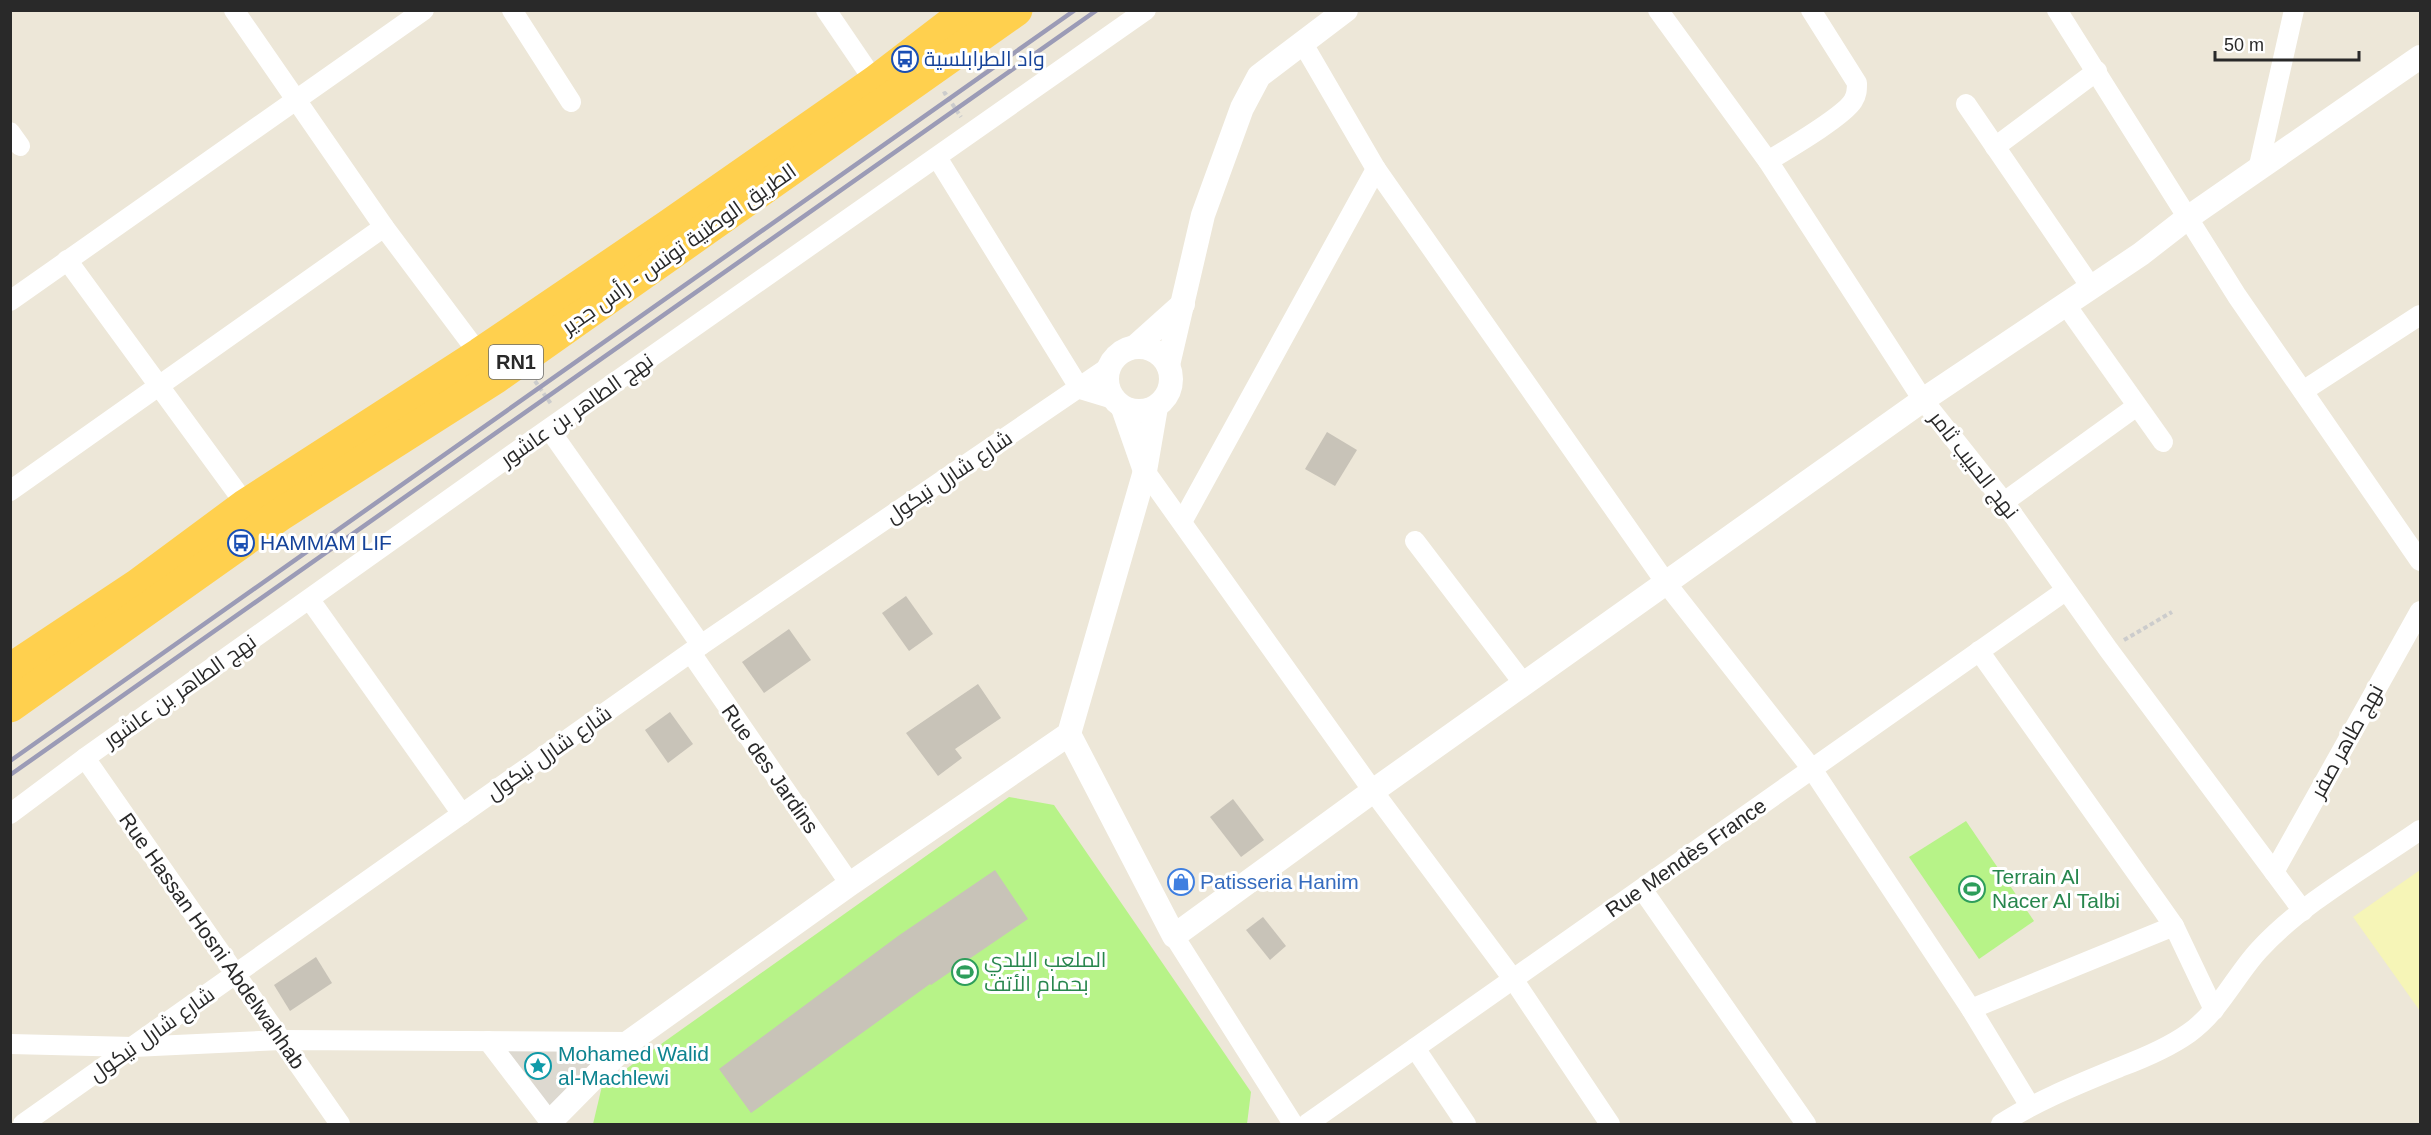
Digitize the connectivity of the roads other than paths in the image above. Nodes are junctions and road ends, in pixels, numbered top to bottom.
1 (234, 10) edge
2 (424, 10) edge
3 (512, 10) edge
4 (826, 10) edge
5 (969, 10) edge
6 (1016, 10) edge
7 (1146, 10) edge
8 (1346, 10) edge
9 (1659, 10) edge
10 (1811, 10) edge
11 (2057, 10) edge
12 (2294, 10) edge
13 (1302, 42) junction
14 (2421, 57) edge
15 (2097, 70) junction
16 (874, 82) junction
17 (296, 100) junction
18 (572, 102) dead end
19 (1966, 104) dead end
20 (1995, 147) junction
21 (938, 159) junction
22 (1768, 161) junction
23 (1376, 168) junction
24 (2258, 170) junction
25 (2186, 219) junction
26 (384, 226) junction
27 (68, 260) junction
28 (2091, 287) junction
29 (10, 301) edge
30 (1183, 304) junction
31 (2066, 305) junction
32 (2421, 315) edge
33 (1135, 347) junction
34 (1168, 365) junction
35 (488, 366) junction
36 (1109, 367) junction
37 (159, 387) junction
38 (1080, 389) junction
39 (2303, 391) junction
40 (1923, 400) junction
41 (1118, 403) junction
42 (2138, 406) junction
43 (1156, 407) junction
44 (549, 429) junction
45 (2163, 442) dead end
46 (1145, 471) junction
47 (10, 491) edge
48 (2004, 502) junction
49 (246, 505) junction
50 (1182, 522) junction
51 (1415, 542) dead end
52 (2421, 561) edge
53 (1666, 583) junction
54 (2065, 591) junction
55 (310, 600) junction
56 (2421, 611) edge
57 (696, 649) junction
58 (1979, 651) junction
59 (10, 670) edge
60 (1524, 684) junction
61 (10, 706) edge
62 (1069, 735) junction
63 (85, 758) junction
64 (1812, 769) junction
65 (1373, 791) junction
66 (10, 814) edge
67 (462, 814) junction
68 (2421, 830) edge
69 (2274, 872) junction
70 (850, 884) junction
71 (1642, 889) junction
72 (2303, 911) junction
73 (2174, 926) junction
74 (1174, 936) junction
75 (235, 975) junction
76 (1513, 979) junction
77 (1971, 1009) junction
78 (2214, 1010) junction
79 (281, 1040) junction
80 (488, 1041) junction
81 (629, 1042) junction
82 (10, 1044) edge
83 (133, 1047) junction
84 (1415, 1048) junction
85 (2030, 1106) junction
86 (1315, 1122) edge
87 (551, 1124) edge
88 (23, 1125) edge
89 (340, 1125) edge
90 (1293, 1125) edge
91 (1466, 1125) edge
92 (1610, 1125) edge
93 (1806, 1125) edge
94 (2001, 1125) edge

1 - 17 street
2 - 17 street
3 - 18 street
4 - 16 street
5 - 16 highway, الطريق الوطنية تونس - رأس جدير / RN1
6 - 35 highway, الطريق الوطنية تونس - رأس جدير / RN1
7 - 21 street, نهج الطاهر بن عاشور
8 - 13 street
9 - 22 street, نهج الحبيب ثامر
10 - 22 street
11 - 15 street
12 - 24 street
13 - 23 street
13 - 30 street
14 - 24 street
15 - 20 street
15 - 25 street
16 - 35 highway, الطريق الوطنية تونس - رأس جدير / RN1
17 - 26 street
17 - 27 street
19 - 20 street
20 - 28 street
21 - 38 street
21 - 44 street, نهج الطاهر بن عاشور
22 - 40 street, نهج الحبيب ثامر
23 - 50 street
23 - 53 street
24 - 25 street
25 - 28 street
25 - 39 street
26 - 35 street
26 - 37 street
27 - 29 street
27 - 37 street
28 - 31 street
30 - 33 street
30 - 34 street
31 - 40 street
31 - 42 street
32 - 39 street
33 - 34 street
33 - 36 street
34 - 43 street
35 - 49 highway, الطريق الوطنية تونس - رأس جدير / RN1
35 - 61 highway, الطريق الوطنية تونس - رأس جدير / RN1
36 - 38 street, شارع شارل نيكول
36 - 41 street
37 - 47 street
37 - 49 street
38 - 41 street
38 - 57 street, شارع شارل نيكول
39 - 52 street
40 - 48 street, نهج الحبيب ثامر
40 - 53 street
41 - 43 street
41 - 46 street
42 - 45 street
42 - 48 street
43 - 46 street
44 - 55 street, نهج الطاهر بن عاشور
44 - 57 street, Rue des Jardins
46 - 50 street
46 - 62 street
48 - 54 street, نهج الحبيب ثامر
49 - 59 highway, الطريق الوطنية تونس - رأس جدير / RN1
50 - 65 street
51 - 60 street
53 - 60 street
53 - 64 street
54 - 58 street, Rue Mendès France
54 - 69 street, نهج الحبيب ثامر
55 - 63 street, نهج الطاهر بن عاشور
55 - 67 street
56 - 69 street, نهج طاهر صفر
57 - 67 street, شارع شارل نيكول
57 - 70 street, Rue des Jardins
58 - 64 street, Rue Mendès France
58 - 73 street
60 - 65 street
62 - 70 street
62 - 74 street
63 - 66 street, نهج الطاهر بن عاشور
63 - 75 street, Rue Hassan Hosni Abdelwahhab
64 - 71 street, Rue Mendès France
64 - 77 street
65 - 74 street
65 - 76 street
67 - 75 street, شارع شارل نيكول
68 - 72 street
69 - 72 street, نهج الحبيب ثامر
70 - 81 street
71 - 76 street, Rue Mendès France
71 - 93 street
72 - 78 street
73 - 77 street
73 - 78 street
74 - 90 street
75 - 79 street, Rue Hassan Hosni Abdelwahhab
75 - 83 street, شارع شارل نيكول
76 - 84 street, Rue Mendès France
76 - 92 street
77 - 85 street
78 - 85 street
79 - 80 street
79 - 83 street
79 - 89 street, Rue Hassan Hosni Abdelwahhab
80 - 81 street
80 - 87 street
81 - 87 street
82 - 83 street
83 - 88 street, شارع شارل نيكول
84 - 86 street, Rue Mendès France
84 - 91 street
85 - 94 street

